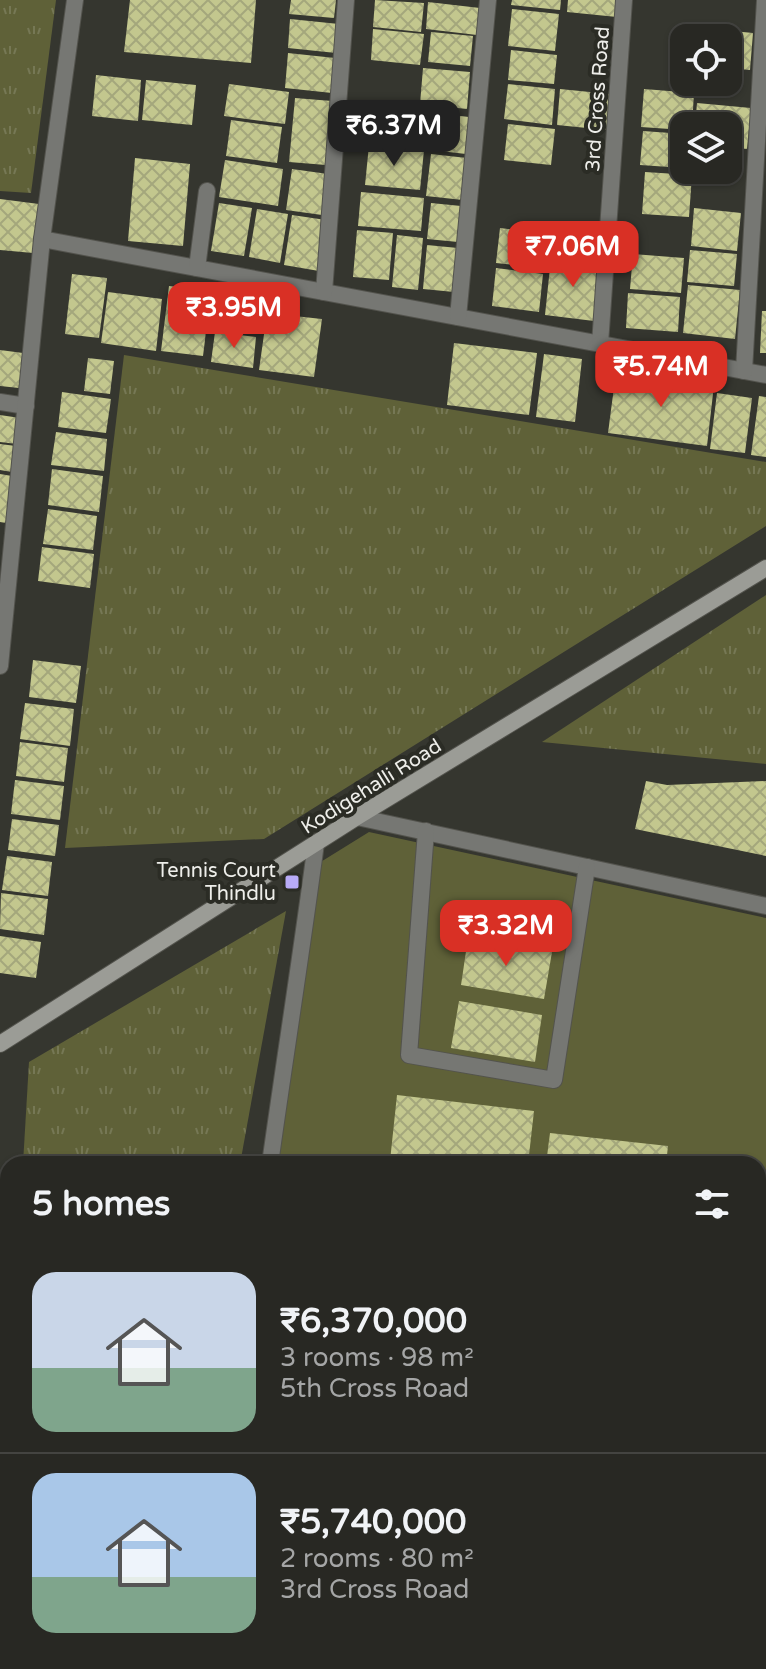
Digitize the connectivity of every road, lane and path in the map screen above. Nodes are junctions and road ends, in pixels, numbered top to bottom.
1 (75, 0) edge
2 (346, 0) edge
3 (488, 0) edge
4 (624, 0) edge
5 (765, 0) edge
6 (207, 191) dead end
7 (42, 239) junction
8 (197, 268) junction
9 (324, 292) junction
10 (458, 317) junction
11 (600, 344) junction
12 (744, 371) junction
13 (766, 375) edge
14 (0, 402) edge
15 (26, 406) junction
16 (6, 543) edge
17 (766, 568) edge
18 (0, 666) edge
19 (357, 817) junction
20 (426, 831) junction
21 (316, 843) junction
22 (587, 867) junction
23 (766, 906) edge
24 (0, 1044) edge
25 (271, 1156) edge

1 - 7 street
2 - 9 street
3 - 10 street
4 - 11 street, 3rd Cross Road
5 - 12 street
6 - 8 street
7 - 8 street
7 - 15 street
8 - 9 street
9 - 10 street
10 - 11 street
11 - 12 street
12 - 13 street
14 - 15 street
15 - 16 street
16 - 18 street
17 - 19 main road, Kodigehalli Road
19 - 20 street
19 - 21 main road, Kodigehalli Road
20 - 22 street
20 - 22 street
21 - 24 main road, Kodigehalli Road
21 - 25 street
22 - 23 street

